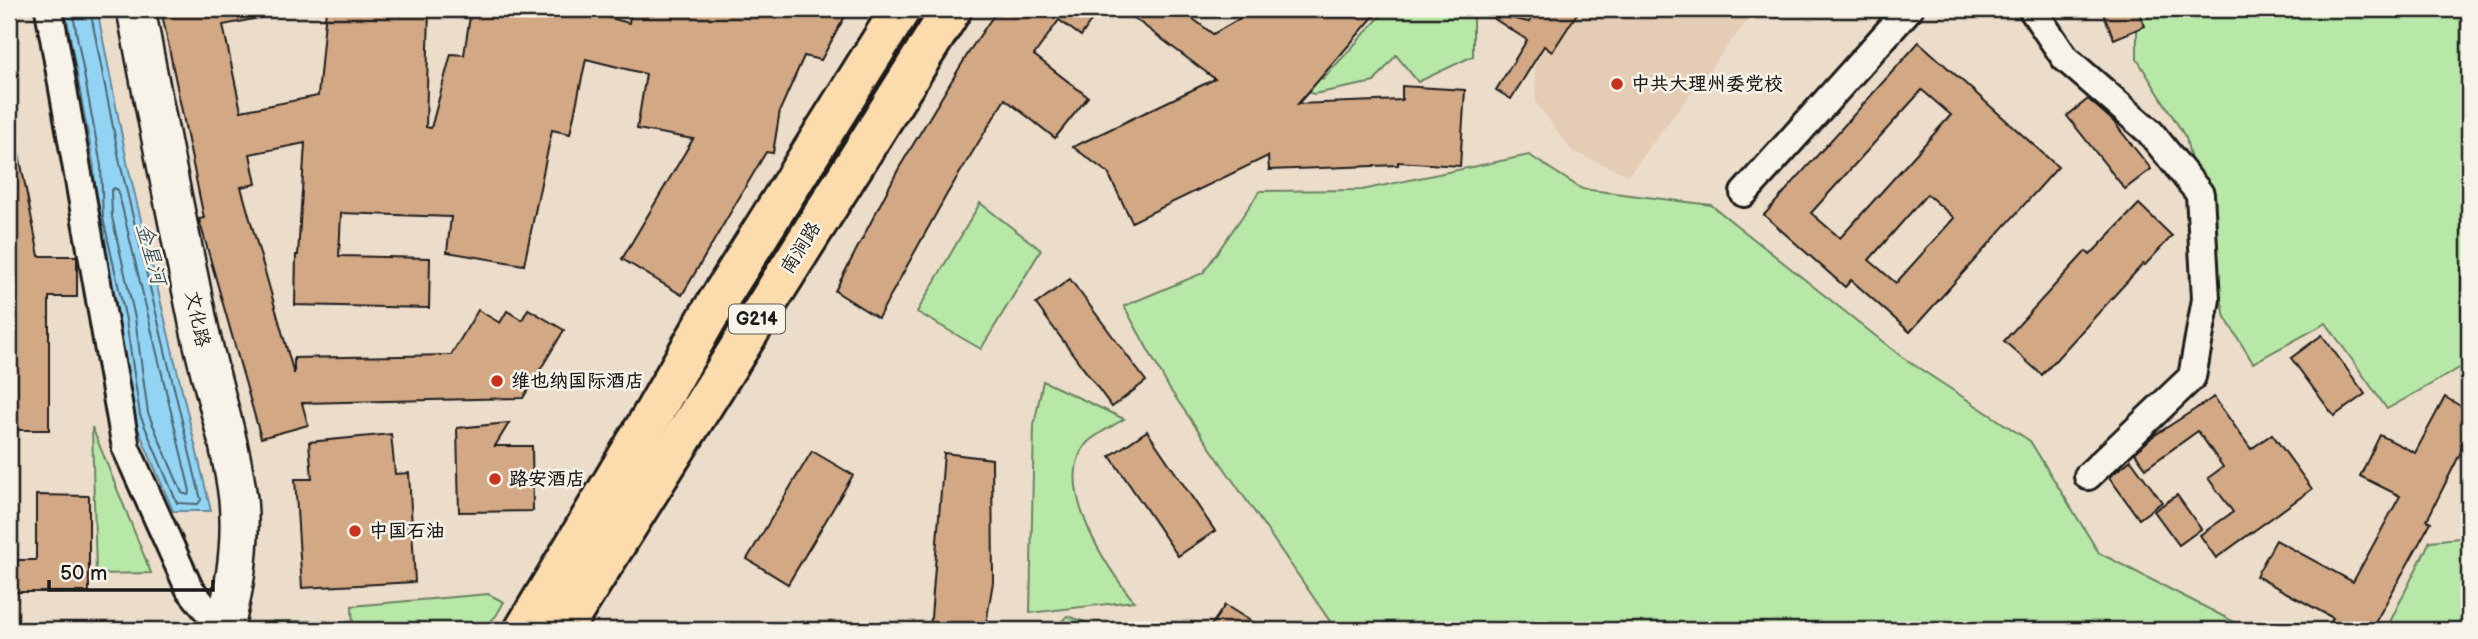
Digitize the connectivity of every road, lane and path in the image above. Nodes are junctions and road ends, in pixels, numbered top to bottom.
1 (48, 9) edge
2 (135, 9) edge
3 (901, 9) edge
4 (952, 9) edge
5 (1909, 9) edge
6 (2032, 9) edge
7 (1744, 193) dead end
8 (2088, 476) dead end
9 (224, 630) edge
10 (524, 630) edge
11 (562, 630) edge

1 - 9 street
2 - 9 street, 文化路
3 - 10 highway, G214
4 - 11 highway, 南涧路 / G214
5 - 7 street
6 - 8 street

